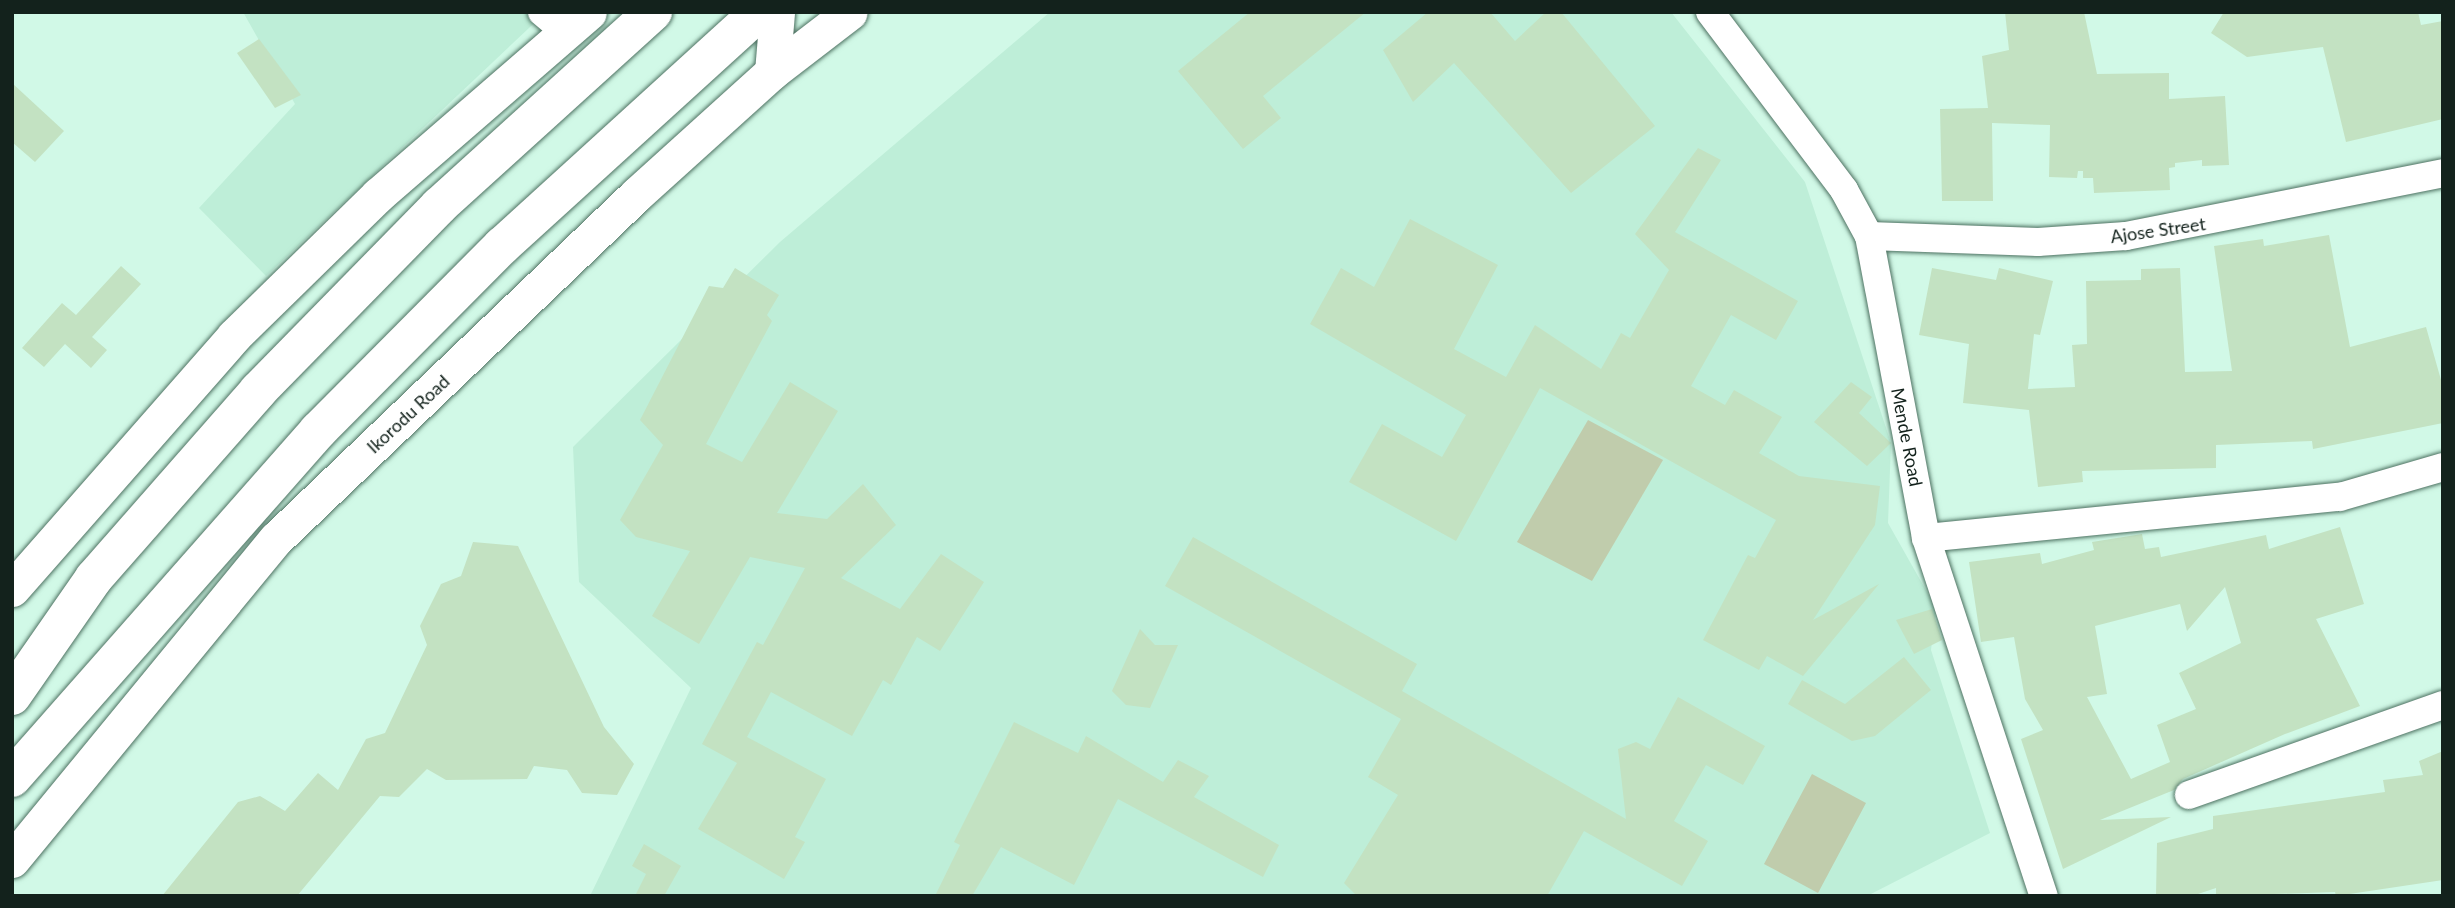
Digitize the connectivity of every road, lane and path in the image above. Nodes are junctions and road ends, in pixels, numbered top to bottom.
1 (653, 12) edge
2 (760, 12) edge
3 (777, 12) edge
4 (849, 12) edge
5 (1710, 12) edge
6 (566, 19) edge
7 (772, 72) junction
8 (2440, 180) edge
9 (1869, 236) junction
10 (2443, 467) edge
11 (1926, 538) junction
12 (12, 589) edge
13 (12, 696) edge
14 (2443, 705) edge
15 (12, 778) edge
16 (2189, 795) dead end
17 (12, 860) edge
18 (2044, 896) edge

1 - 13 highway
2 - 15 highway
3 - 7 main road
4 - 7 main road, Ikorodu Road
5 - 9 street, Mende Road
6 - 12 main road
7 - 17 main road, Ikorodu Road
8 - 9 street, Ajose Street
9 - 11 street, Mende Road
10 - 11 street
11 - 18 street, Mende Road
14 - 16 street

